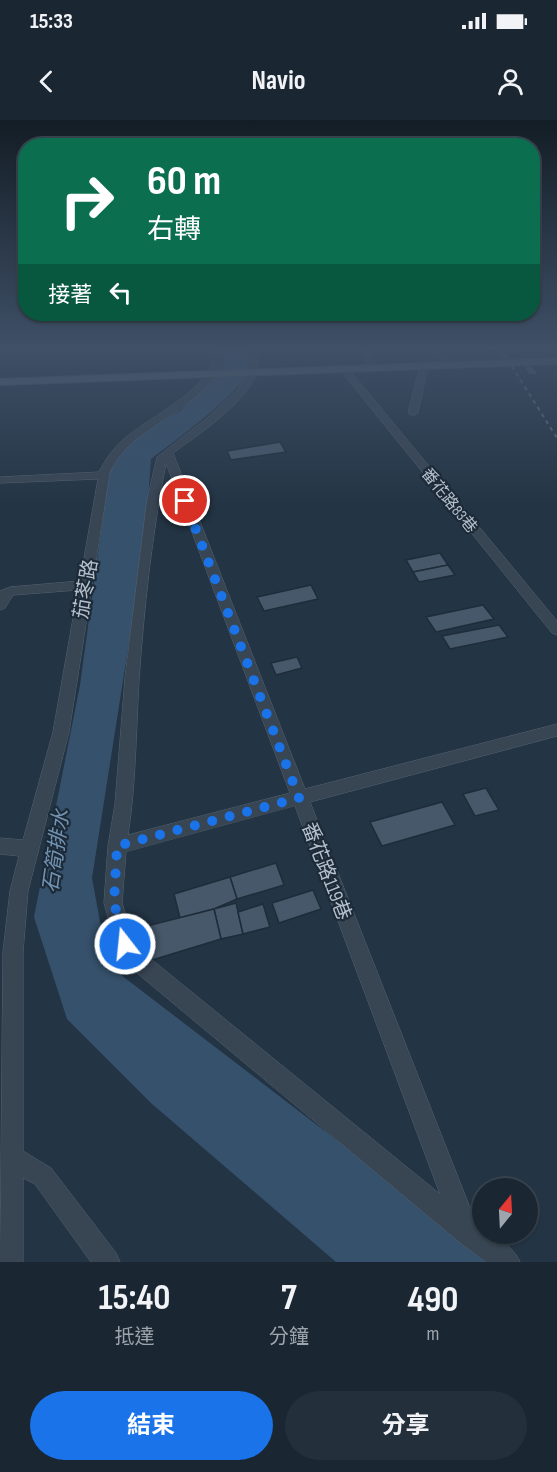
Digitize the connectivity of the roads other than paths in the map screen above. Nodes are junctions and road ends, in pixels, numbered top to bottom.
1 (186, 399) edge
2 (233, 399) edge
3 (369, 399) edge
4 (416, 399) edge
5 (413, 413) dead end
6 (167, 452) junction
7 (104, 475) junction
8 (0, 480) edge
9 (86, 585) junction
10 (0, 605) edge
11 (557, 630) edge
12 (557, 730) edge
13 (299, 798) junction
14 (0, 846) edge
15 (117, 846) junction
16 (29, 849) junction
17 (6, 952) edge
18 (10, 1157) junction
19 (467, 1232) junction
20 (10, 1262) edge
21 (107, 1262) edge
22 (507, 1262) edge

1 - 7 street, 茄苳路
2 - 6 street
3 - 11 street, 番花路83巷
4 - 5 street
6 - 13 street, 番花路119巷
6 - 15 street
7 - 8 street
7 - 9 street, 茄苳路
9 - 10 street
9 - 16 street, 茄苳路
12 - 13 street
13 - 15 street
13 - 19 street, 番花路119巷
14 - 16 street
15 - 19 street
16 - 17 street, 茄苳路
17 - 18 street, 茄苳路
18 - 20 street, 茄苳路
18 - 21 street
19 - 22 street

